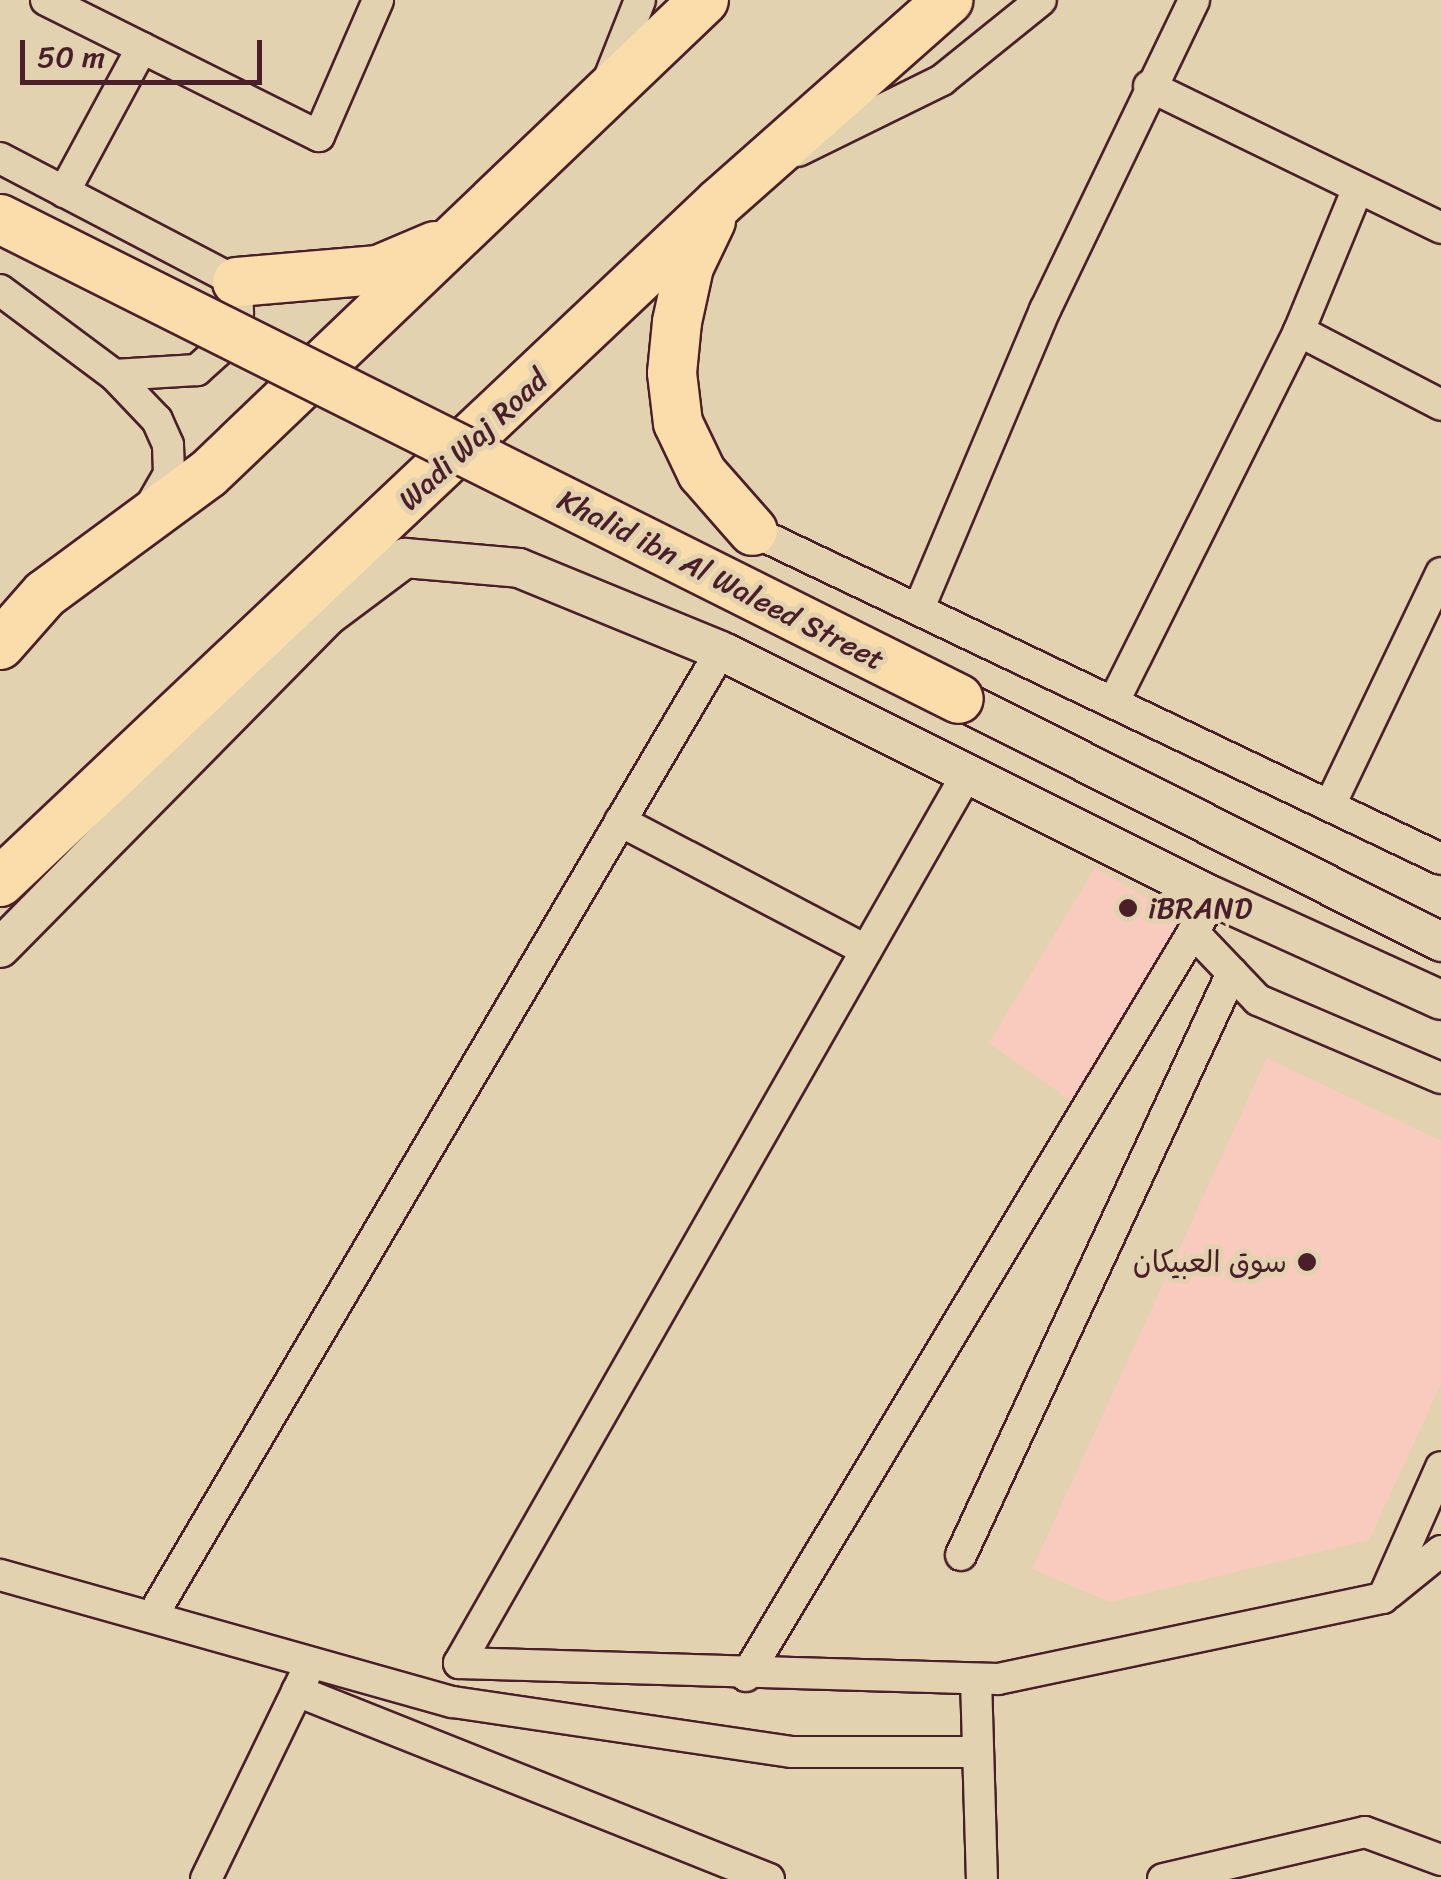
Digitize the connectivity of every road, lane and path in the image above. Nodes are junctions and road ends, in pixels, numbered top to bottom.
1 (46, 0) edge
2 (378, 0) edge
3 (640, 0) edge
4 (704, 0) edge
5 (948, 0) edge
6 (1042, 0) edge
7 (1194, 0) edge
8 (142, 48) junction
9 (1149, 86) junction
10 (603, 92) junction
11 (0, 158) edge
12 (532, 170) junction
13 (736, 188) junction
14 (1357, 190) junction
15 (64, 192) junction
16 (0, 219) edge
17 (1441, 228) edge
18 (237, 282) junction
19 (0, 290) edge
20 (1298, 331) junction
21 (114, 375) junction
22 (1441, 405) edge
23 (752, 532) joint
24 (1437, 593) edge
25 (45, 594) junction
26 (919, 608) junction
27 (0, 645) edge
28 (720, 650) junction
29 (958, 698) joint
30 (1115, 699) junction
31 (967, 774) junction
32 (1330, 803) junction
33 (620, 822) junction
34 (1441, 859) edge
35 (0, 882) edge
36 (1214, 897) junction
37 (1194, 932) junction
38 (1441, 942) edge
39 (0, 948) edge
40 (866, 950) junction
41 (1232, 972) junction
42 (1441, 1000) edge
43 (1441, 1078) edge
44 (1441, 1466) edge
45 (961, 1555) dead end
46 (1438, 1557) edge
47 (0, 1575) edge
48 (1383, 1598) junction
49 (154, 1613) junction
50 (314, 1658) junction
51 (746, 1676) junction
52 (976, 1679) junction
53 (297, 1692) junction
54 (978, 1752) junction
55 (1441, 1860) edge
56 (1224, 1872) edge
57 (206, 1879) edge
58 (770, 1879) edge
59 (982, 1879) edge
60 (1163, 1879) edge

1 - 8 street
2 - 8 street
3 - 10 street
4 - 10 main road
5 - 13 main road, Wadi Waj Road
6 - 13 street
7 - 9 street
8 - 15 street
9 - 14 street
9 - 26 street
10 - 12 main road
11 - 15 street
12 - 18 main road
12 - 25 main road
13 - 23 main road
13 - 35 main road, Wadi Waj Road
14 - 17 street
14 - 20 street
15 - 18 street
16 - 29 main road, Khalid ibn Al Waleed Street, bridge
18 - 21 street
19 - 21 street
20 - 22 street
20 - 30 street
21 - 25 street
23 - 26 street
24 - 32 street
25 - 27 main road
26 - 30 street
28 - 31 street
28 - 33 street
28 - 39 street
29 - 38 street, Khalid ibn Al Waleed Street
30 - 32 street
31 - 36 street
31 - 40 street
32 - 34 street
33 - 40 street
33 - 49 street
36 - 37 street
36 - 42 street
37 - 41 street
37 - 51 street
40 - 51 street
41 - 43 street
41 - 45 street
44 - 48 street
46 - 48 street
47 - 49 street
48 - 52 street
49 - 50 street
50 - 53 street
50 - 54 street
51 - 52 street
52 - 54 street
53 - 57 street
53 - 58 street
54 - 59 street
55 - 56 street
56 - 60 street

